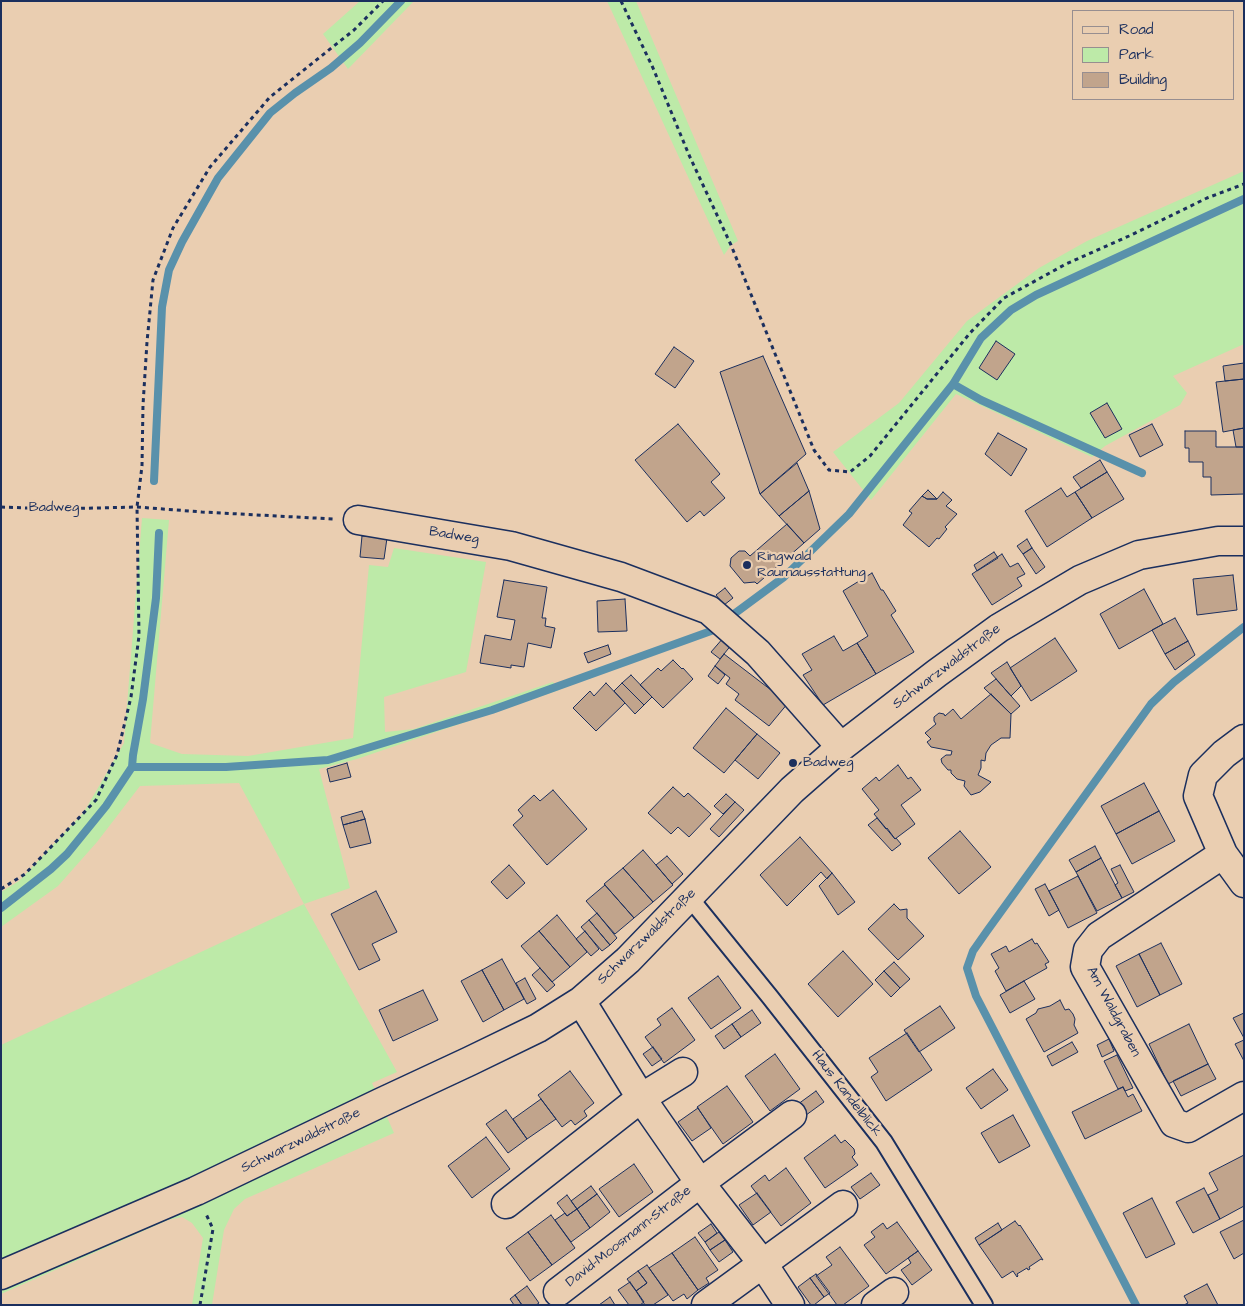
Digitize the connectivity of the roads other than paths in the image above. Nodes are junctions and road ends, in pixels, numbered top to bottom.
1 (358, 520) road end
2 (1244, 541) edge
3 (1244, 739) edge
4 (841, 747) junction
5 (1224, 854) junction
6 (1244, 883) edge
7 (689, 898) junction
8 (581, 1001) junction
9 (683, 1072) dead end
10 (1244, 1096) edge
11 (641, 1098) junction
12 (792, 1115) dead end
13 (700, 1183) junction
14 (506, 1204) dead end
15 (844, 1204) dead end
16 (763, 1264) junction
17 (1, 1275) edge
18 (558, 1292) dead end
19 (706, 1305) edge
20 (790, 1305) edge
21 (984, 1305) edge

1 - 4 street, Badweg
2 - 4 street, Schwarzwaldstraße
3 - 5 street
4 - 7 street, Schwarzwaldstraße
5 - 6 street
5 - 10 street, Am Waldgraben
7 - 8 street, Schwarzwaldstraße
7 - 21 lane, Haus Kandelblick
8 - 11 street, David-Moosmann-Straße
8 - 17 street, Schwarzwaldstraße
9 - 11 street
11 - 13 street, David-Moosmann-Straße
11 - 14 street
12 - 13 street, David-Moosmann-Straße
13 - 16 street, David-Moosmann-Straße
13 - 18 street, David-Moosmann-Straße
15 - 16 street
16 - 19 street
16 - 20 street, David-Moosmann-Straße

